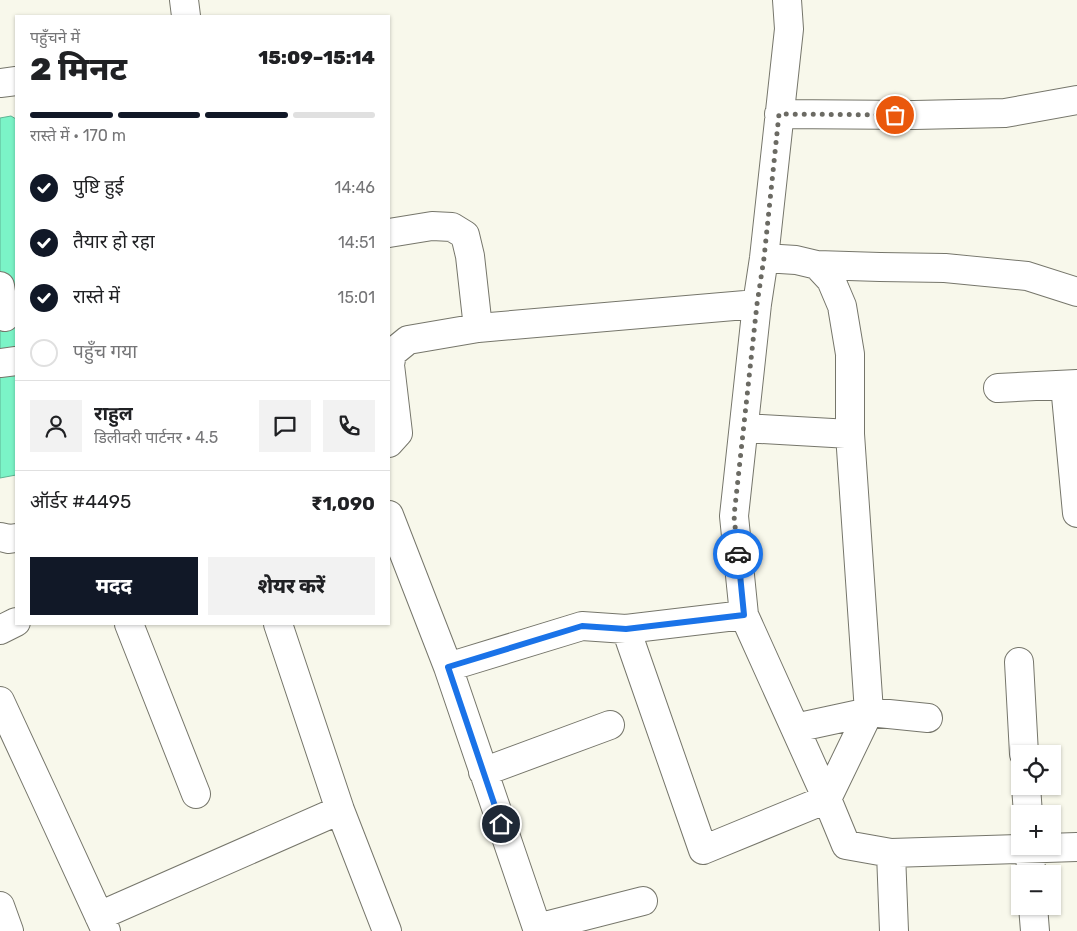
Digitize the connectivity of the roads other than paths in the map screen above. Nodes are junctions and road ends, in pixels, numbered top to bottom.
1 (184, 0) edge
2 (787, 0) edge
3 (186, 15) edge
4 (15, 81) edge
5 (0, 83) edge
6 (1077, 100) edge
7 (779, 114) junction
8 (390, 234) edge
9 (764, 258) junction
10 (817, 265) junction
11 (0, 286) edge
12 (1077, 292) edge
13 (757, 304) junction
14 (7, 317) edge
15 (478, 328) junction
16 (15, 361) edge
17 (0, 363) edge
18 (390, 366) edge
19 (390, 366) edge
20 (1071, 384) edge
21 (998, 388) dead end
22 (744, 428) junction
23 (850, 434) junction
24 (390, 442) edge
25 (1077, 513) edge
26 (390, 518) edge
27 (0, 537) edge
28 (15, 538) edge
29 (744, 615) junction
30 (15, 622) edge
31 (129, 625) edge
32 (278, 625) edge
33 (626, 629) junction
34 (0, 630) edge
35 (1019, 662) dead end
36 (448, 667) junction
37 (0, 701) edge
38 (869, 712) junction
39 (928, 718) dead end
40 (610, 725) dead end
41 (795, 728) junction
42 (1024, 745) edge
43 (483, 772) junction
44 (196, 794) dead end
45 (826, 799) junction
46 (340, 810) junction
47 (1077, 847) edge
48 (891, 853) junction
49 (1030, 856) edge
50 (643, 901) dead end
51 (0, 906) edge
52 (1034, 915) edge
53 (102, 923) edge
54 (538, 929) edge
55 (10, 931) edge
56 (387, 931) edge
57 (894, 931) edge
58 (1035, 931) edge

1 - 3 street
2 - 7 street
4 - 5 street
6 - 7 street
7 - 9 street
8 - 15 street
9 - 10 street
9 - 13 street
10 - 12 street
10 - 23 street
11 - 14 street
13 - 15 street
13 - 22 street
15 - 19 street
16 - 17 street
18 - 24 street
20 - 21 street
20 - 25 street
22 - 23 street
22 - 29 street
23 - 38 street
26 - 36 street
27 - 28 street
29 - 33 street
29 - 41 street
30 - 34 street
31 - 44 street
32 - 46 street
33 - 36 street
33 - 45 street
35 - 42 street
36 - 43 street
37 - 53 street
38 - 39 street
38 - 41 street
38 - 45 street
40 - 43 street
41 - 45 street
43 - 54 street
45 - 48 street
46 - 53 street
46 - 56 street
47 - 49 street
48 - 49 street
48 - 57 street
50 - 54 street
51 - 55 street
52 - 58 street

